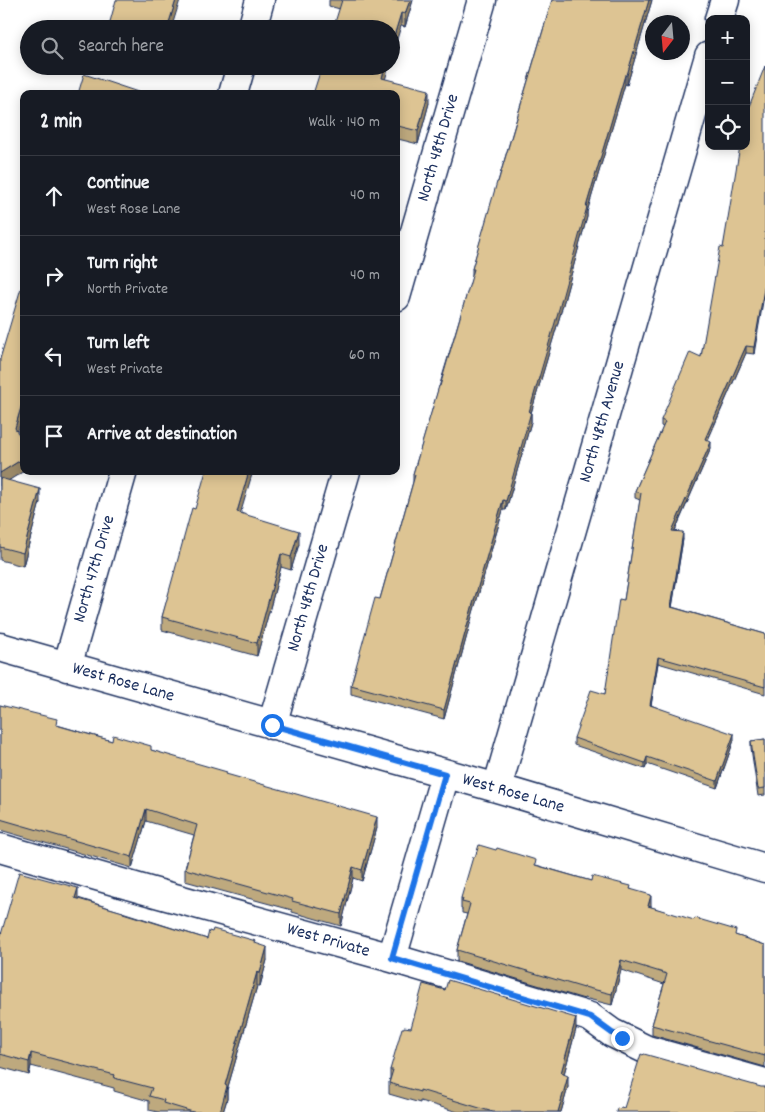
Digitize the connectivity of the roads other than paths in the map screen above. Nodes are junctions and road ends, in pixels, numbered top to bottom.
1 (260, 0) edge
2 (482, 0) edge
3 (725, 0) edge
4 (721, 15) edge
5 (254, 20) edge
6 (708, 60) edge
7 (238, 75) edge
8 (234, 90) edge
9 (400, 283) edge
10 (122, 475) edge
11 (345, 475) edge
12 (0, 647) edge
13 (67, 667) junction
14 (272, 725) junction
15 (445, 774) junction
16 (497, 788) junction
17 (0, 848) edge
18 (765, 868) edge
19 (392, 958) junction
20 (765, 1083) edge

1 - 5 street
2 - 9 street, North 48th Drive
3 - 4 street
6 - 16 street, North 48th Avenue
7 - 8 street
10 - 13 street, North 47th Drive
11 - 14 street, North 48th Drive
12 - 13 street, West Rose Lane
13 - 14 street, West Rose Lane
14 - 15 street, West Rose Lane
15 - 16 street, West Rose Lane
15 - 19 street
16 - 18 street, West Rose Lane
17 - 19 street, West Private
19 - 20 street, West Private

